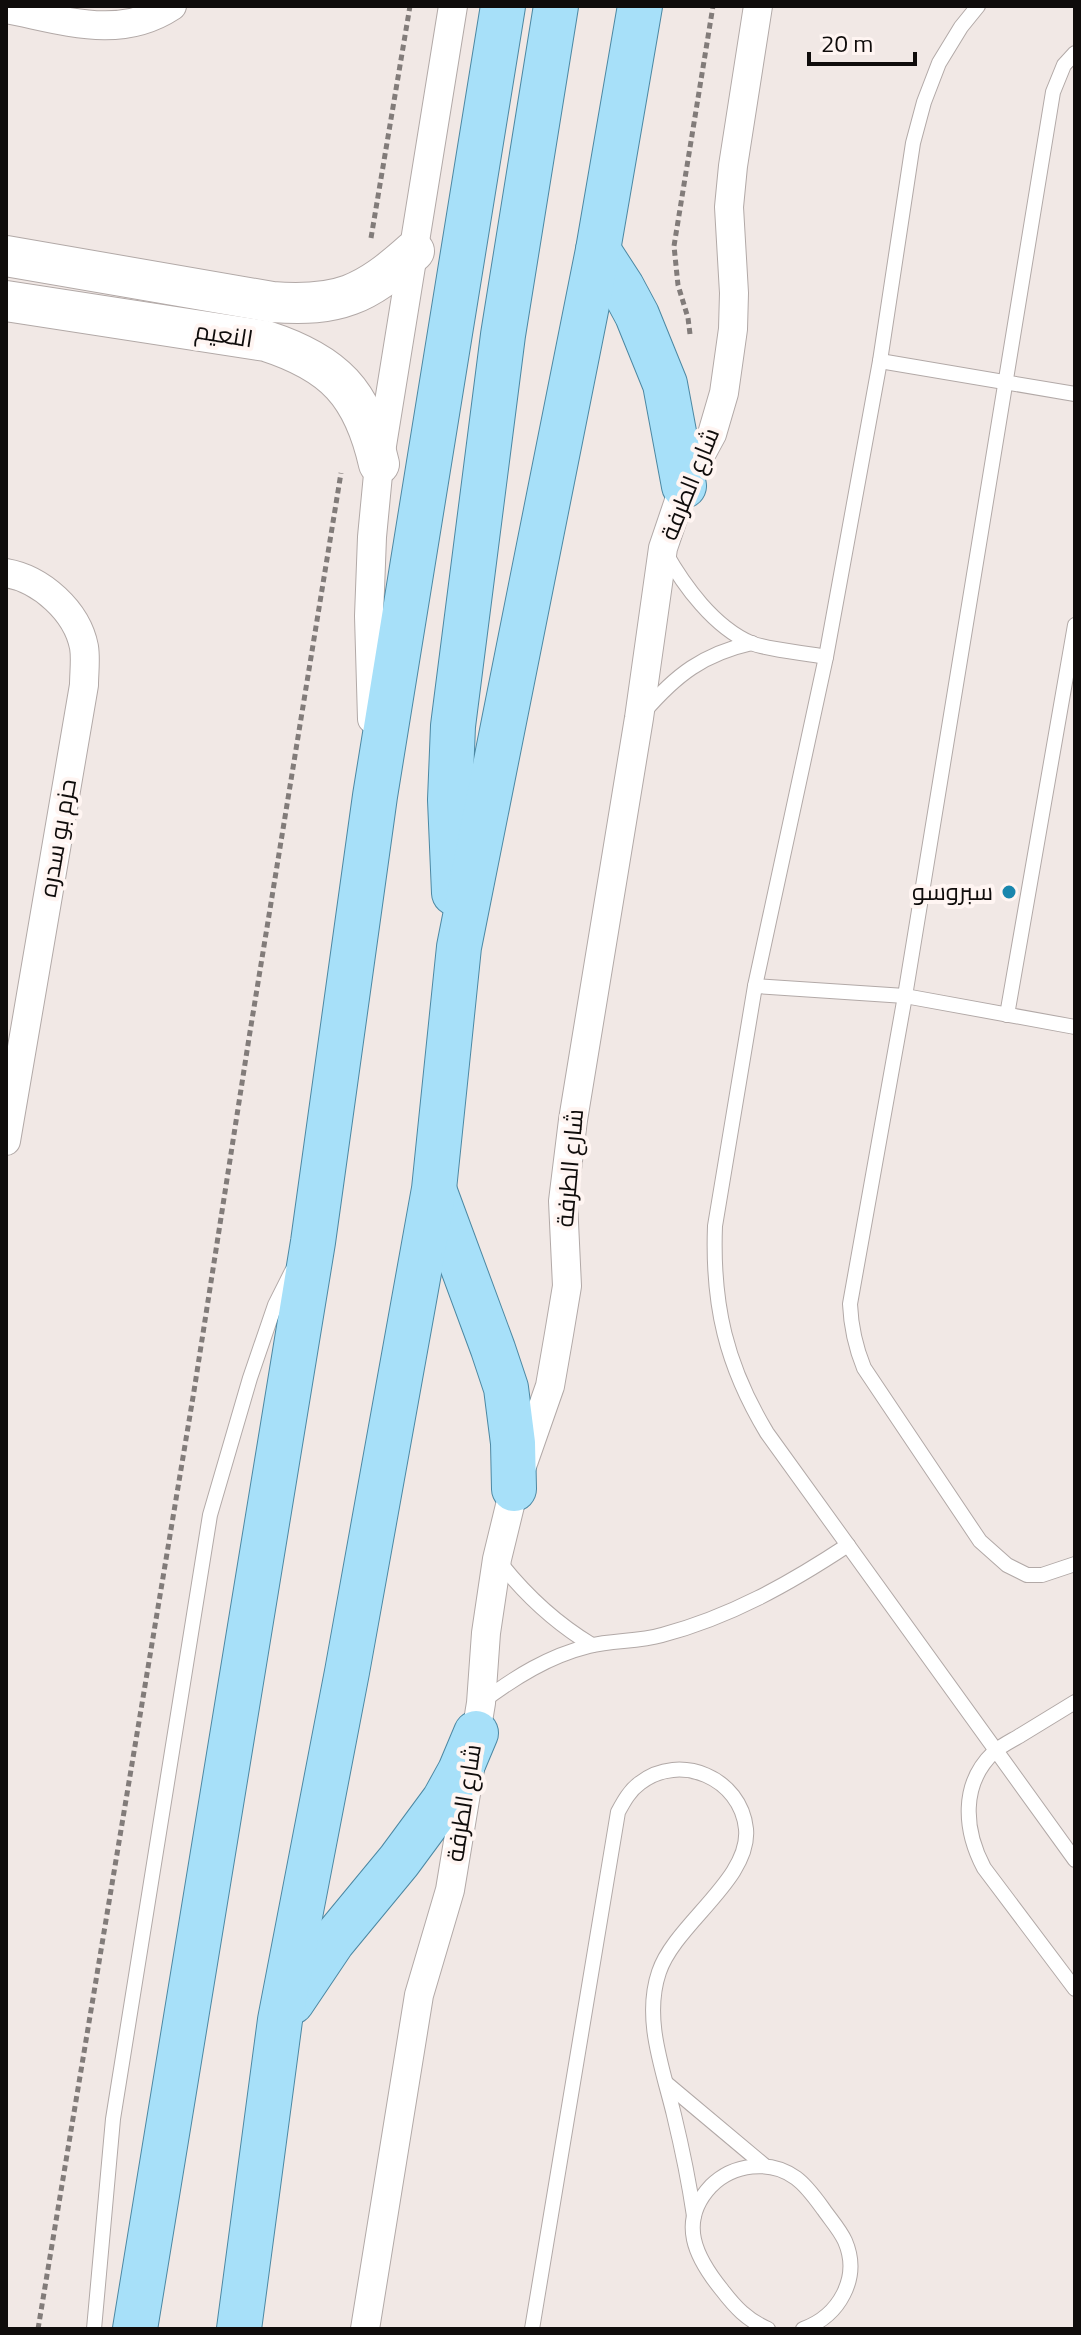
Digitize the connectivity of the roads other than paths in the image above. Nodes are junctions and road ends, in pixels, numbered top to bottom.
1 (172, 6) edge
2 (453, 6) edge
3 (503, 6) edge
4 (556, 6) edge
5 (640, 6) edge
6 (758, 6) edge
7 (978, 6) edge
8 (6, 9) edge
9 (1075, 53) edge
10 (598, 250) junction
11 (414, 251) junction
12 (6, 256) edge
13 (6, 301) edge
14 (880, 361) junction
15 (1006, 382) junction
16 (1075, 394) edge
17 (360, 465) junction
18 (684, 486) junction
19 (663, 548) junction
20 (6, 573) edge
21 (1075, 625) edge
22 (752, 643) junction
23 (826, 657) junction
24 (639, 718) junction
25 (375, 796) junction
26 (459, 947) junction
27 (755, 986) junction
28 (905, 996) junction
29 (1007, 1015) junction
30 (1075, 1027) edge
31 (6, 1141) edge
32 (434, 1189) junction
33 (313, 1242) junction
34 (514, 1489) junction
35 (848, 1545) junction
36 (497, 1559) junction
37 (1075, 1564) edge
38 (592, 1645) junction
39 (1075, 1702) edge
40 (478, 1718) junction
41 (995, 1751) junction
42 (1074, 1856) edge
43 (1075, 1989) edge
44 (280, 2020) junction
45 (666, 2082) junction
46 (765, 2166) junction
47 (694, 2216) junction
48 (143, 2275) junction
49 (829, 2324) edge
50 (94, 2329) edge
51 (135, 2329) edge
52 (145, 2329) edge
53 (239, 2329) edge
54 (365, 2329) edge
55 (532, 2329) edge
56 (768, 2329) edge
57 (803, 2329) edge

1 - 8 street
2 - 11 street
3 - 25 main road
4 - 26 main road
5 - 10 main road
6 - 18 street, شارع الطرفة
7 - 14 lane
9 - 15 lane
10 - 18 main road
10 - 26 main road
11 - 12 street, النعيم
11 - 17 street
13 - 17 street, النعيم
14 - 15 lane
14 - 23 lane
15 - 16 lane
15 - 28 lane
17 - 25 street
18 - 19 street, شارع الطرفة
19 - 22 lane
19 - 24 street, شارع الطرفة
20 - 31 street, حزم بو سدره
21 - 29 lane
22 - 23 lane
22 - 24 lane
23 - 27 lane
24 - 34 street, شارع الطرفة
25 - 33 main road
26 - 32 main road
27 - 28 lane
27 - 35 lane
28 - 29 lane
28 - 37 lane
29 - 30 lane
32 - 34 main road
32 - 44 main road
33 - 48 main road
33 - 50 lane
34 - 36 street, شارع الطرفة
35 - 38 lane
35 - 41 lane
36 - 38 lane
36 - 40 street, شارع الطرفة
38 - 40 lane
39 - 41 lane
40 - 44 main road
40 - 54 street, شارع الطرفة
41 - 42 lane
41 - 43 lane
44 - 53 main road
45 - 46 lane
45 - 47 lane
45 - 55 lane
46 - 47 lane
46 - 49 lane
47 - 56 lane
48 - 51 main road
48 - 52 main road
49 - 57 lane

